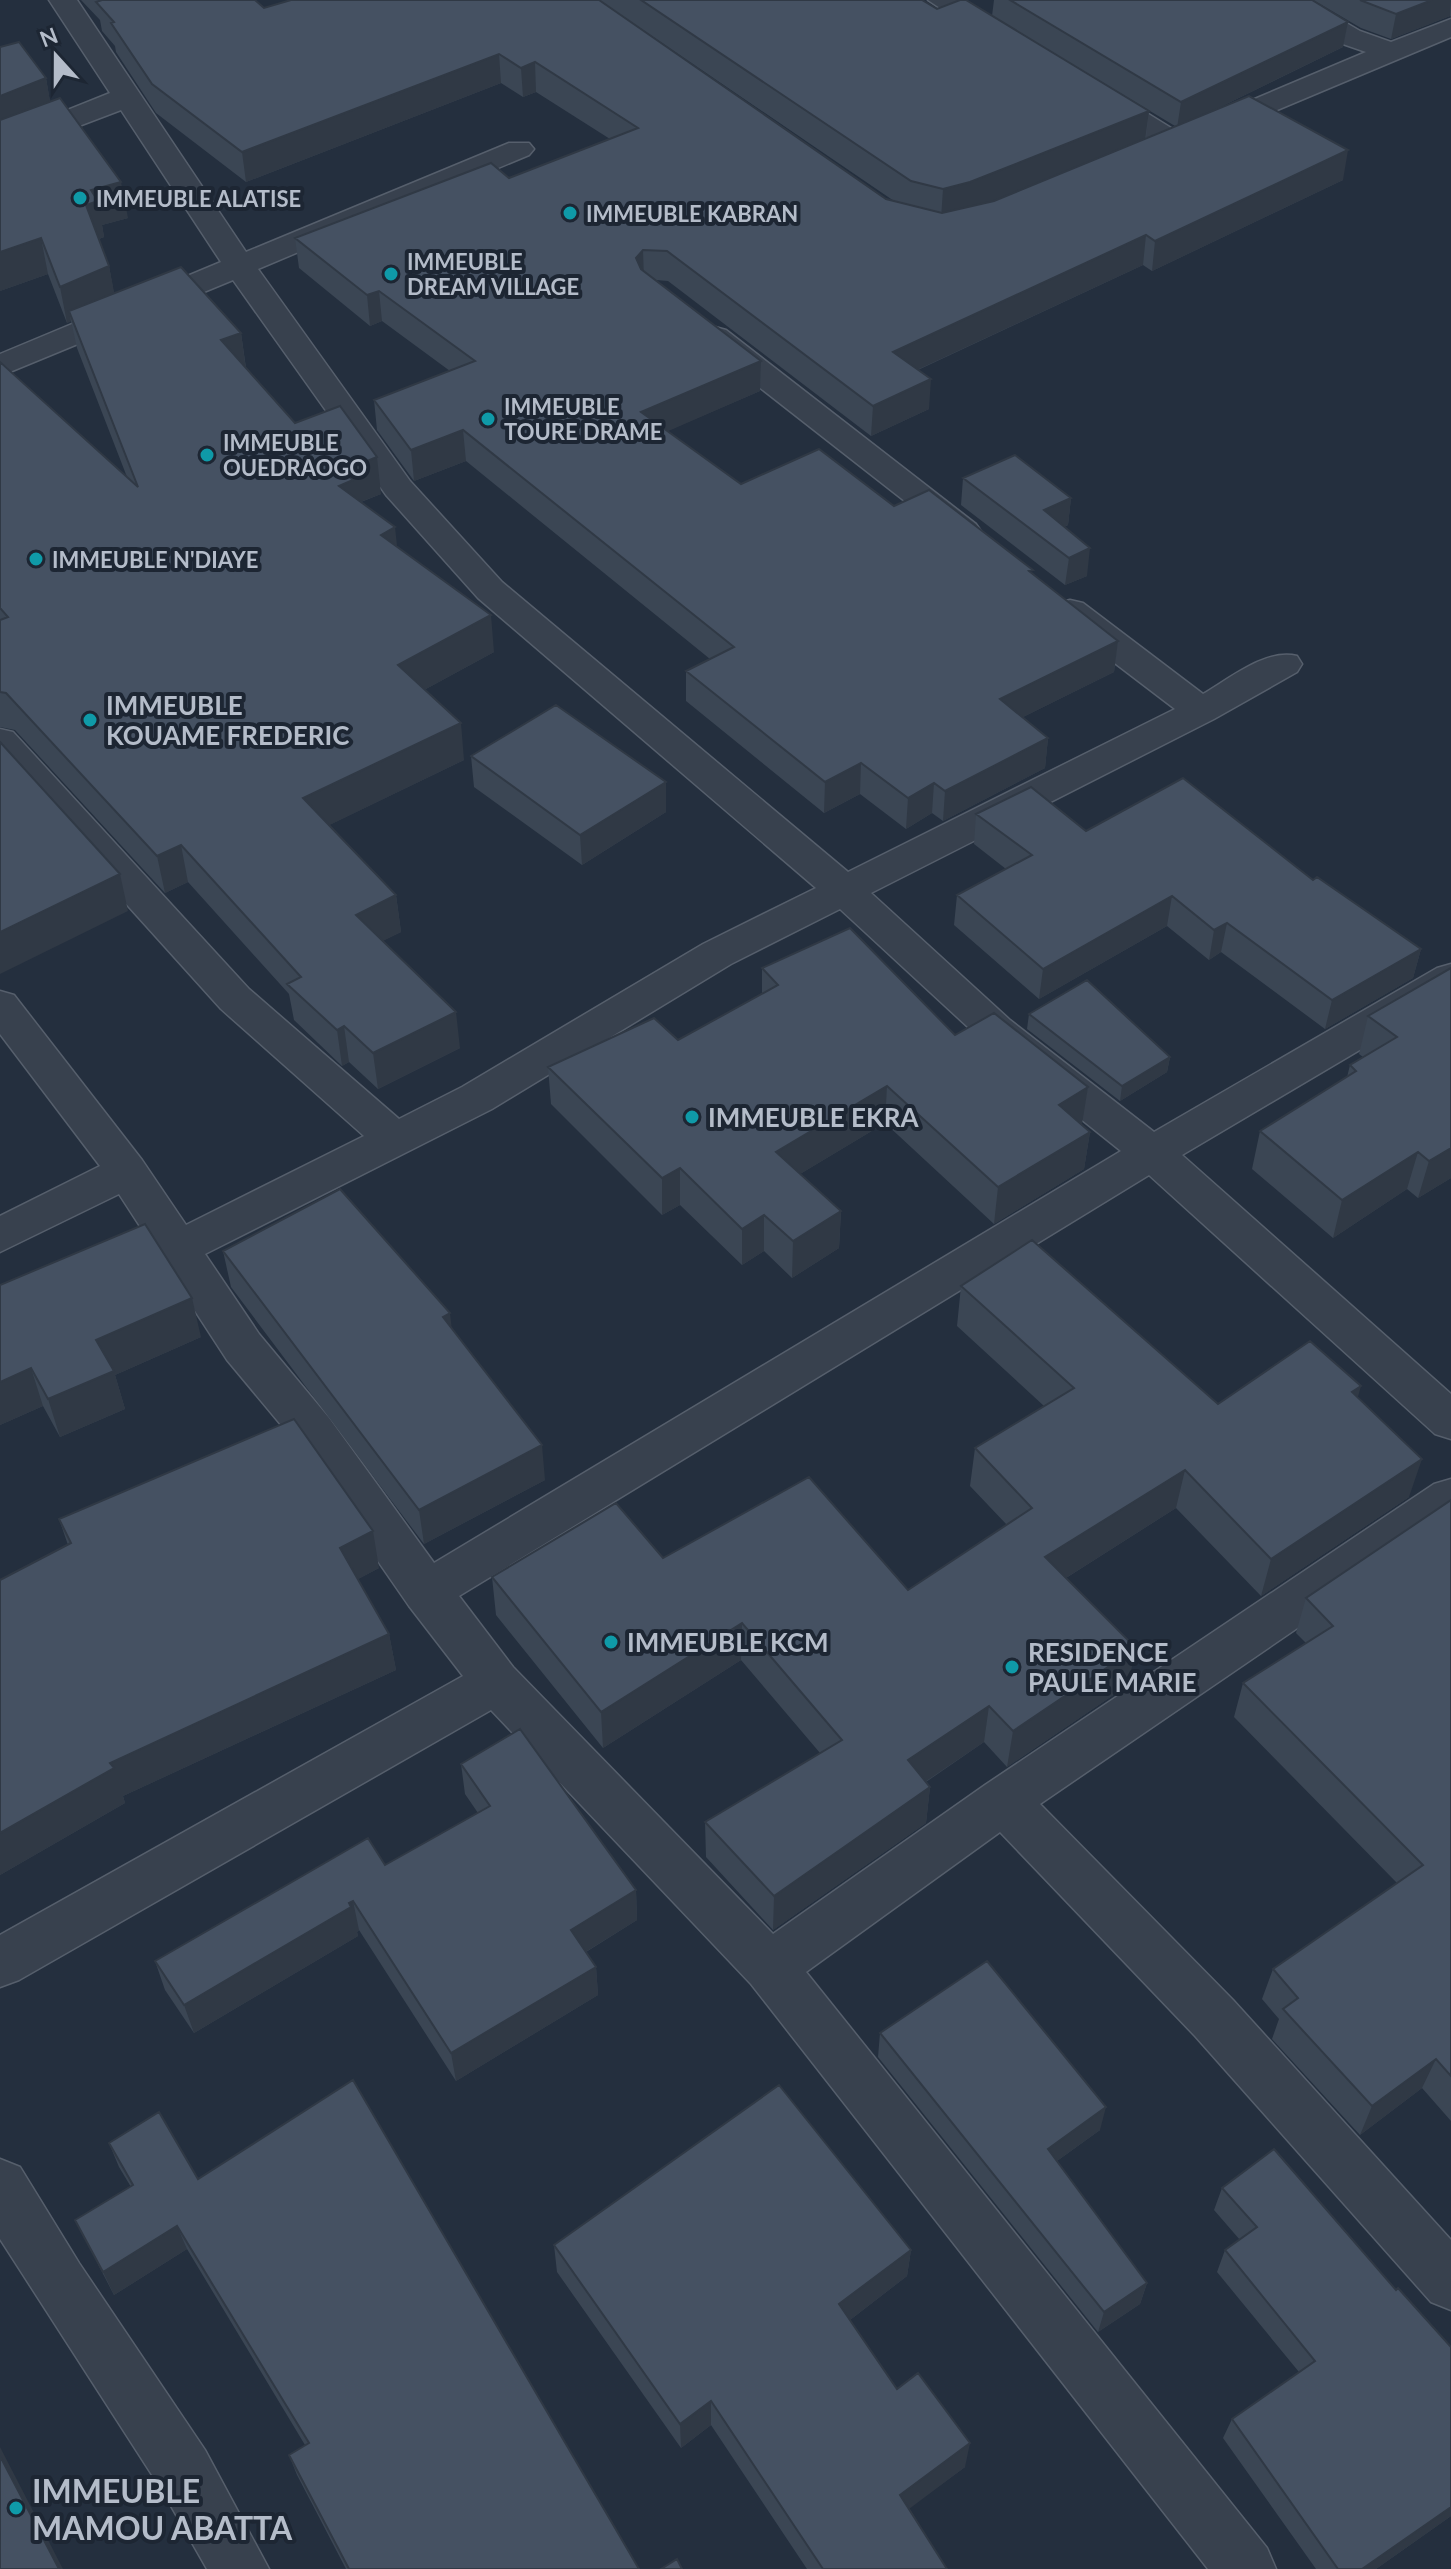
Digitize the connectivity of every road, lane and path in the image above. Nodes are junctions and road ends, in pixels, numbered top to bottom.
1 (63, 0) edge
2 (942, 0) edge
3 (1287, 0) edge
4 (1451, 27) edge
5 (1024, 50) edge
6 (1391, 52) junction
7 (1078, 84) edge
8 (127, 97) junction
9 (1174, 142) junction
10 (0, 147) edge
11 (519, 149) dead end
12 (1146, 154) edge
13 (240, 267) junction
14 (692, 319) edge
15 (0, 366) edge
16 (990, 551) edge
17 (1040, 589) edge
18 (1284, 664) dead end
19 (1201, 711) junction
20 (0, 741) edge
21 (843, 889) junction
22 (1451, 978) edge
23 (0, 1005) edge
24 (394, 1139) junction
25 (1152, 1153) junction
26 (127, 1171) junction
27 (0, 1235) edge
28 (180, 1247) junction
29 (1451, 1421) edge
30 (1451, 1498) edge
31 (426, 1592) junction
32 (496, 1682) junction
33 (1003, 1801) junction
34 (0, 1963) edge
35 (770, 1967) junction
36 (0, 2186) edge
37 (1451, 2282) edge
38 (239, 2569) edge
39 (1246, 2569) edge

1 - 8 street
2 - 5 street
3 - 6 street
4 - 6 street
6 - 9 street
7 - 9 street
8 - 10 street
8 - 13 street
9 - 12 street
11 - 13 street
13 - 15 street
13 - 21 street
14 - 16 street
17 - 19 street
18 - 19 street
19 - 21 street
20 - 24 street
21 - 24 street
21 - 25 street
22 - 25 street
23 - 26 street
24 - 28 street
25 - 29 street
25 - 31 street
26 - 27 street
26 - 28 street
28 - 31 street
30 - 33 street
31 - 32 street
32 - 34 street
32 - 35 street
33 - 35 street
33 - 37 street
35 - 39 street
36 - 38 street

